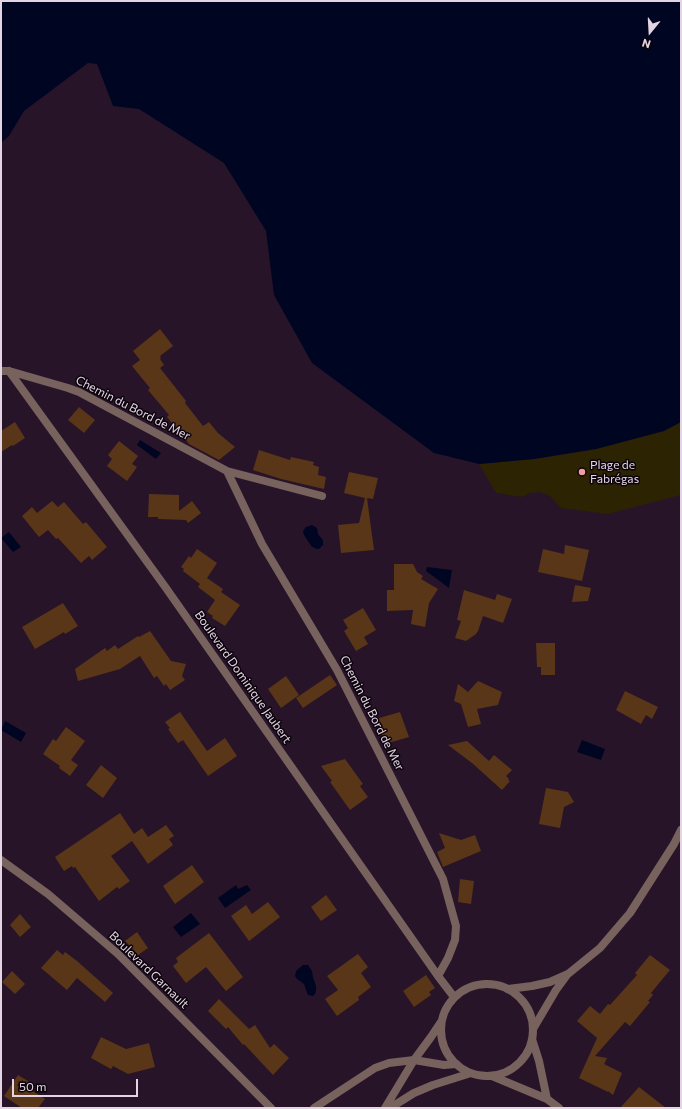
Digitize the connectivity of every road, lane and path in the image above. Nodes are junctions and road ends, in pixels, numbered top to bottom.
1 (5, 371) edge
2 (227, 471) junction
3 (322, 496) dead end
4 (681, 830) edge
5 (1, 860) edge
6 (568, 974) junction
7 (438, 976) junction
8 (508, 989) junction
9 (454, 997) junction
10 (441, 1021) junction
11 (533, 1029) junction
12 (532, 1039) junction
13 (414, 1060) junction
14 (456, 1064) junction
15 (471, 1073) junction
16 (492, 1076) junction
17 (548, 1099) junction
18 (271, 1108) edge
19 (314, 1108) edge
20 (385, 1108) edge
21 (390, 1108) edge
22 (559, 1108) edge

1 - 2 street, Chemin du Bord de Mer
1 - 7 street, Boulevard Dominique Jaubert
2 - 3 street, Chemin du Bord de Mer
2 - 7 street, Chemin du Bord de Mer
4 - 6 street
5 - 18 street, Boulevard Garnault
6 - 8 street
6 - 11 street
7 - 9 street, Boulevard Dominique Jaubert
8 - 9 street
8 - 11 street
9 - 10 street
10 - 13 street
10 - 14 street
11 - 12 street
12 - 16 street
12 - 17 street
13 - 14 street
13 - 19 street
13 - 20 street
14 - 15 street
15 - 16 street
15 - 21 street
16 - 17 street
17 - 22 street

